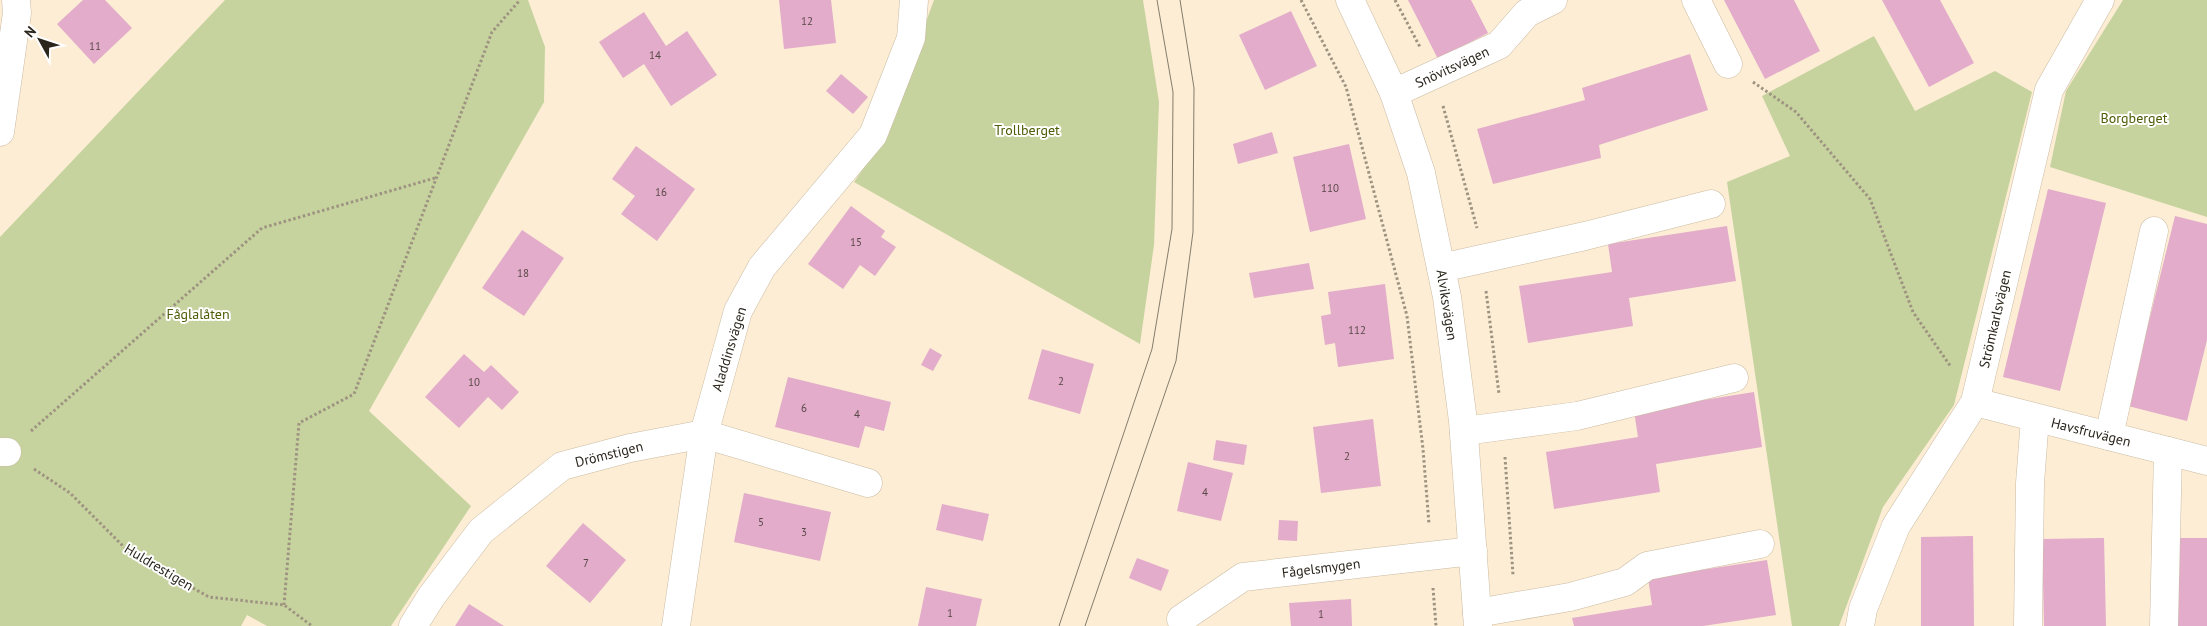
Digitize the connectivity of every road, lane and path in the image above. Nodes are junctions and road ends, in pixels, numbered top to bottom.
1 (16, 0) edge
2 (520, 0) edge
3 (914, 0) edge
4 (1302, 0) edge
5 (1350, 0) edge
6 (1553, 0) edge
7 (1696, 0) edge
8 (2100, 0) edge
9 (1728, 64) joint
10 (1394, 93) junction
11 (0, 132) edge
12 (435, 178) junction
13 (1711, 204) dead end
14 (2154, 231) dead end
15 (1441, 268) junction
16 (1734, 378) dead end
17 (1975, 402) junction
18 (2035, 418) junction
19 (1464, 431) junction
20 (704, 434) junction
21 (2109, 436) junction
22 (2168, 451) junction
23 (3, 452) edge
24 (2207, 461) edge
25 (868, 482) dead end
26 (1760, 544) dead end
27 (1473, 551) junction
28 (1431, 555) junction
29 (284, 605) junction
30 (1181, 619) dead end
31 (1478, 619) edge
32 (312, 626) edge
33 (413, 626) edge
34 (676, 626) edge
35 (1436, 626) edge
36 (1860, 626) edge
37 (2028, 626) edge
38 (2164, 626) edge

1 - 11 street
2 - 12 path
3 - 20 street, Aladdinsvägen
4 - 28 path
5 - 10 street, Alviksvägen
6 - 10 street, Snövitsvägen
7 - 9 street
8 - 17 street, Strömkarlsvägen
9 - 17 path
10 - 15 street, Alviksvägen
12 - 23 path
12 - 29 path
13 - 15 street
14 - 21 street
15 - 19 street, Alviksvägen
16 - 19 street
17 - 18 street, Havsfruvägen
17 - 36 street, Strömkarlsvägen
18 - 21 street, Havsfruvägen
18 - 37 street
19 - 27 street, Alviksvägen
20 - 25 street, Drömstigen
20 - 33 street, Drömstigen
20 - 34 street, Aladdinsvägen
21 - 22 street, Havsfruvägen
22 - 24 street, Havsfruvägen
22 - 38 street
23 - 29 path, Huldrestigen
26 - 31 street
27 - 28 street, Fågelsmygen
27 - 31 street, Alviksvägen
28 - 30 street, Fågelsmygen
28 - 35 path
29 - 32 path

